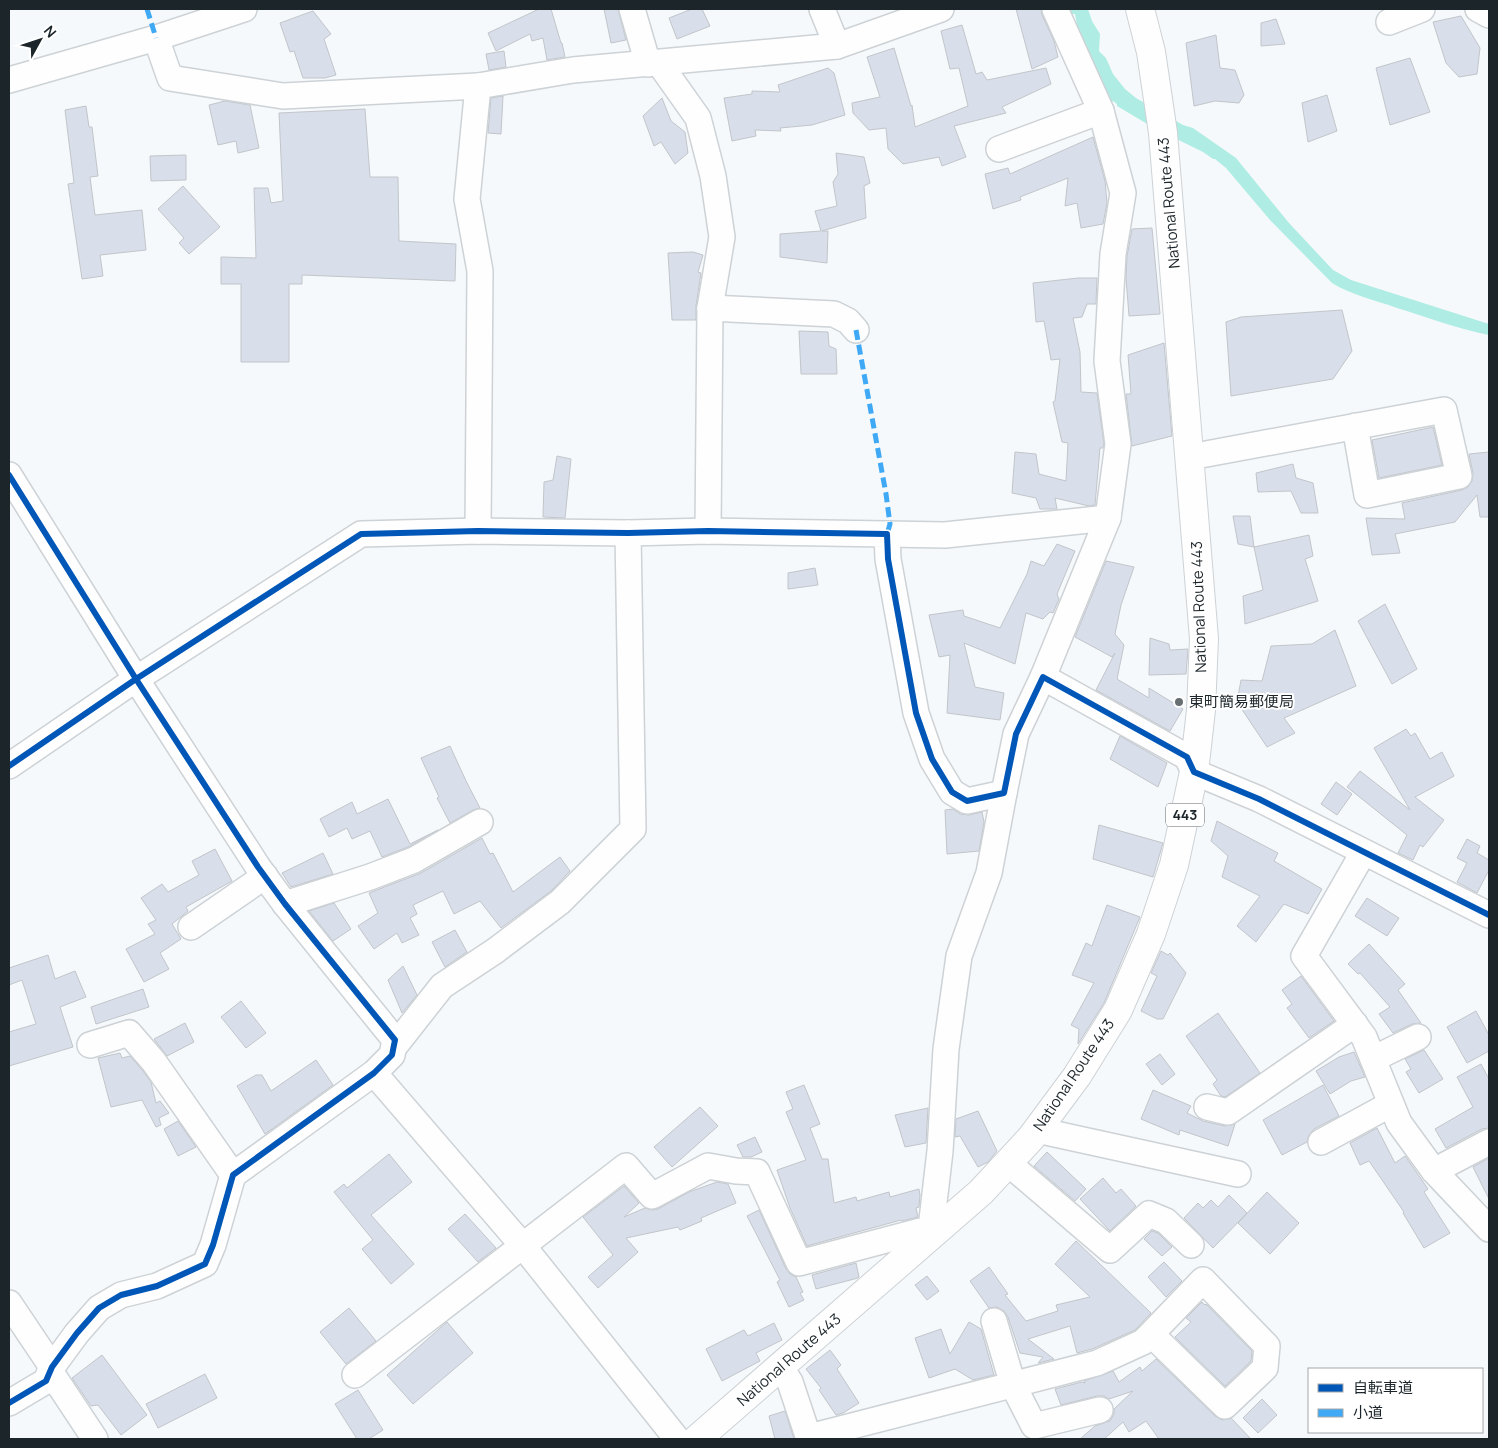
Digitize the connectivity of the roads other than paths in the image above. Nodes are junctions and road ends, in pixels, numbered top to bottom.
1 (244, 9) edge
2 (632, 9) edge
3 (822, 9) edge
4 (941, 9) edge
5 (1055, 9) edge
6 (1140, 9) edge
7 (1422, 9) edge
8 (1478, 9) edge
9 (1489, 15) edge
10 (1389, 22) dead end
11 (156, 38) junction
12 (836, 46) junction
13 (654, 63) junction
14 (9, 80) edge
15 (478, 86) junction
16 (1101, 111) junction
17 (999, 149) dead end
18 (710, 308) junction
19 (856, 330) dead end
20 (1355, 426) junction
21 (1190, 457) junction
22 (9, 475) edge
23 (1108, 518) junction
24 (478, 531) junction
25 (708, 532) junction
26 (628, 533) junction
27 (887, 534) junction
28 (1042, 677) junction
29 (136, 679) junction
30 (9, 766) edge
31 (1194, 772) junction
32 (1004, 794) junction
33 (480, 822) dead end
34 (1363, 853) junction
35 (265, 876) junction
36 (285, 904) junction
37 (1489, 916) edge
38 (191, 927) dead end
39 (1355, 1024) junction
40 (1418, 1037) dead end
41 (90, 1045) dead end
42 (394, 1047) junction
43 (1373, 1059) junction
44 (374, 1073) junction
45 (1391, 1104) junction
46 (1207, 1107) dead end
47 (1037, 1130) junction
48 (1321, 1142) dead end
49 (1489, 1142) edge
50 (1008, 1163) junction
51 (1434, 1171) junction
52 (1238, 1174) dead end
53 (232, 1175) junction
54 (1489, 1229) edge
55 (930, 1237) junction
56 (1192, 1245) dead end
57 (523, 1246) junction
58 (9, 1303) edge
59 (994, 1321) dead end
60 (1151, 1334) junction
61 (780, 1367) junction
62 (51, 1369) junction
63 (355, 1375) dead end
64 (1013, 1385) junction
65 (9, 1404) edge
66 (1100, 1410) dead end
67 (809, 1438) edge
68 (95, 1439) edge
69 (678, 1439) edge
70 (697, 1439) edge

1 - 11 street
2 - 13 street
3 - 12 street
4 - 12 street
5 - 16 street
6 - 21 highway, National Route 443 / 443
7 - 10 street
8 - 9 street
11 - 14 street
11 - 15 street
12 - 13 street
13 - 15 street
13 - 18 street
15 - 24 street
16 - 17 street
16 - 23 street
18 - 19 street
18 - 25 street
20 - 20 street
20 - 21 street
21 - 31 highway, National Route 443 / 443
22 - 29 street
23 - 27 street
23 - 28 street
24 - 26 street
24 - 29 street
25 - 26 street
25 - 27 street
26 - 42 street
27 - 32 street
28 - 31 street
28 - 32 street
29 - 30 street
29 - 35 street
31 - 34 street
31 - 47 highway, National Route 443 / 443
32 - 55 street
33 - 36 street
34 - 37 street
34 - 39 street
35 - 36 street
35 - 38 street
36 - 42 street
39 - 43 street
39 - 46 street
40 - 43 street
41 - 53 street
42 - 44 street
43 - 45 street
44 - 53 street
44 - 57 street
45 - 48 street
45 - 51 street
47 - 50 highway, National Route 443 / 443
47 - 52 street
49 - 51 street
50 - 55 highway, National Route 443 / 443
50 - 56 street
51 - 54 street
53 - 62 street
55 - 57 street
55 - 61 highway, National Route 443 / 443
57 - 63 street
57 - 69 street
58 - 62 street
59 - 64 street
60 - 60 street
60 - 64 street
61 - 67 street
61 - 70 highway, National Route 443 / 443
62 - 65 street
62 - 68 street
64 - 66 street
64 - 67 street

